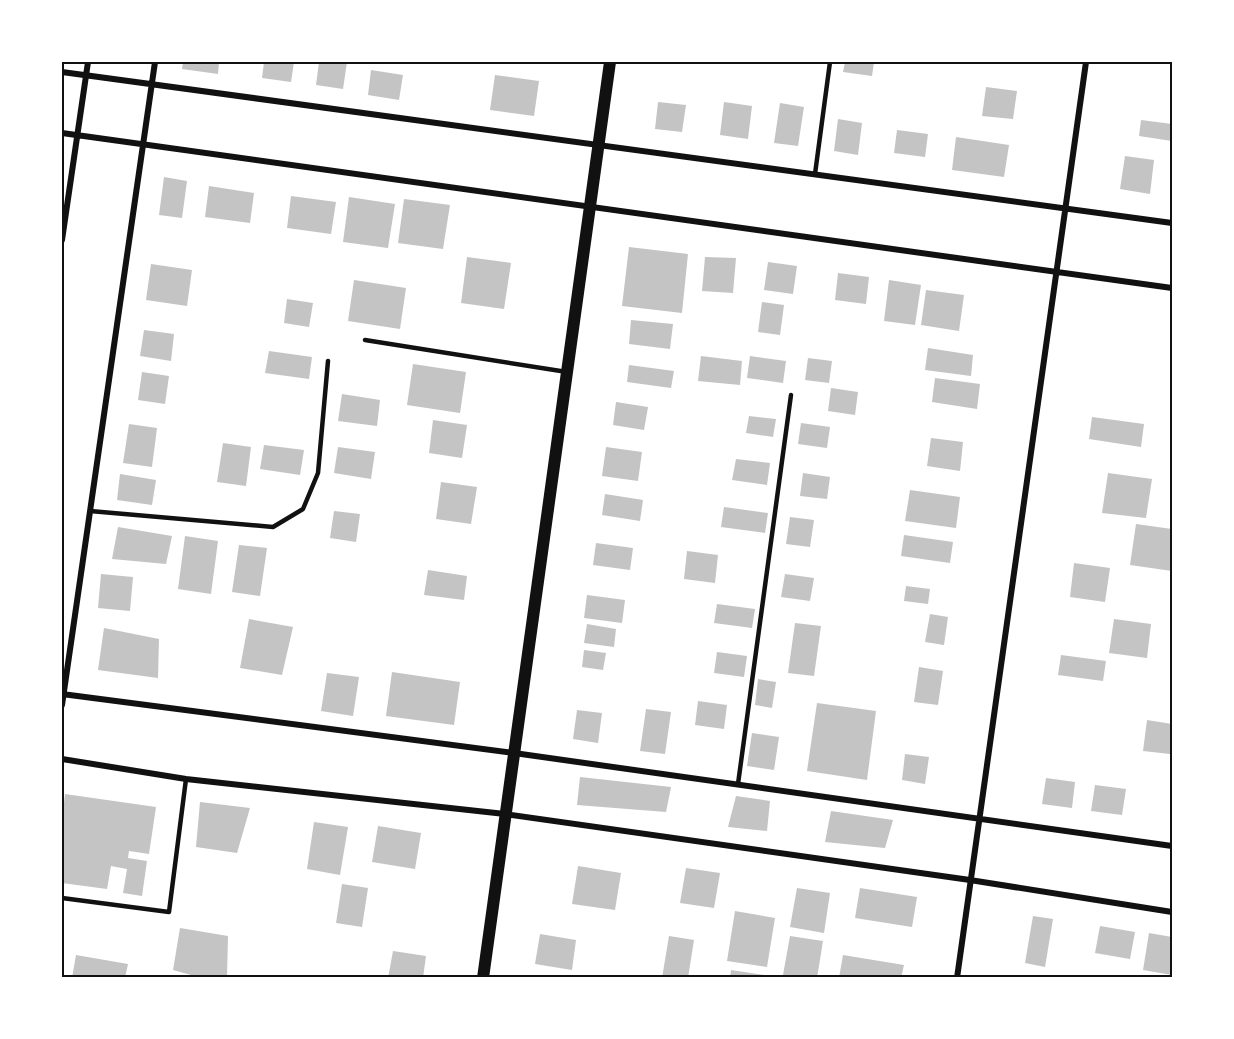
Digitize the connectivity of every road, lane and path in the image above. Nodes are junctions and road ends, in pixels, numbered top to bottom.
1 (88, 62) edge
2 (155, 62) edge
3 (610, 62) edge
4 (830, 62) edge
5 (1086, 62) edge
6 (62, 72) edge
7 (86, 76) junction
8 (152, 85) junction
9 (62, 133) edge
10 (77, 135) junction
11 (143, 144) junction
12 (598, 145) junction
13 (815, 174) junction
14 (590, 207) junction
15 (1065, 208) junction
16 (1173, 223) edge
17 (62, 229) edge
18 (62, 240) edge
19 (1056, 272) junction
20 (1173, 288) edge
21 (365, 340) dead end
22 (328, 361) dead end
23 (567, 372) junction
24 (791, 395) dead end
25 (90, 511) junction
26 (62, 694) edge
27 (62, 705) edge
28 (514, 753) junction
29 (62, 759) edge
30 (186, 779) junction
31 (738, 784) junction
32 (505, 814) junction
33 (980, 817) junction
34 (1173, 846) edge
35 (970, 880) junction
36 (62, 898) edge
37 (1173, 912) edge
38 (483, 978) edge
39 (957, 978) edge

1 - 7 street
2 - 8 street
3 - 12 main road
4 - 13 lane
5 - 15 street
6 - 7 street
7 - 8 street
7 - 10 street
8 - 11 street
8 - 12 street
9 - 10 street
10 - 11 street
10 - 17 street
11 - 14 street
11 - 25 street
12 - 13 street
12 - 14 main road
13 - 15 street
14 - 19 street
14 - 23 main road
15 - 16 street
15 - 19 street
17 - 18 street
19 - 20 street
19 - 33 street
21 - 23 lane
22 - 25 lane
23 - 28 main road
24 - 31 lane
25 - 26 street
26 - 27 street
26 - 28 street
28 - 31 street
28 - 32 main road
29 - 30 street
30 - 32 street
30 - 36 lane
31 - 33 street
32 - 35 street
32 - 38 main road
33 - 34 street
33 - 35 street
35 - 37 street
35 - 39 street

